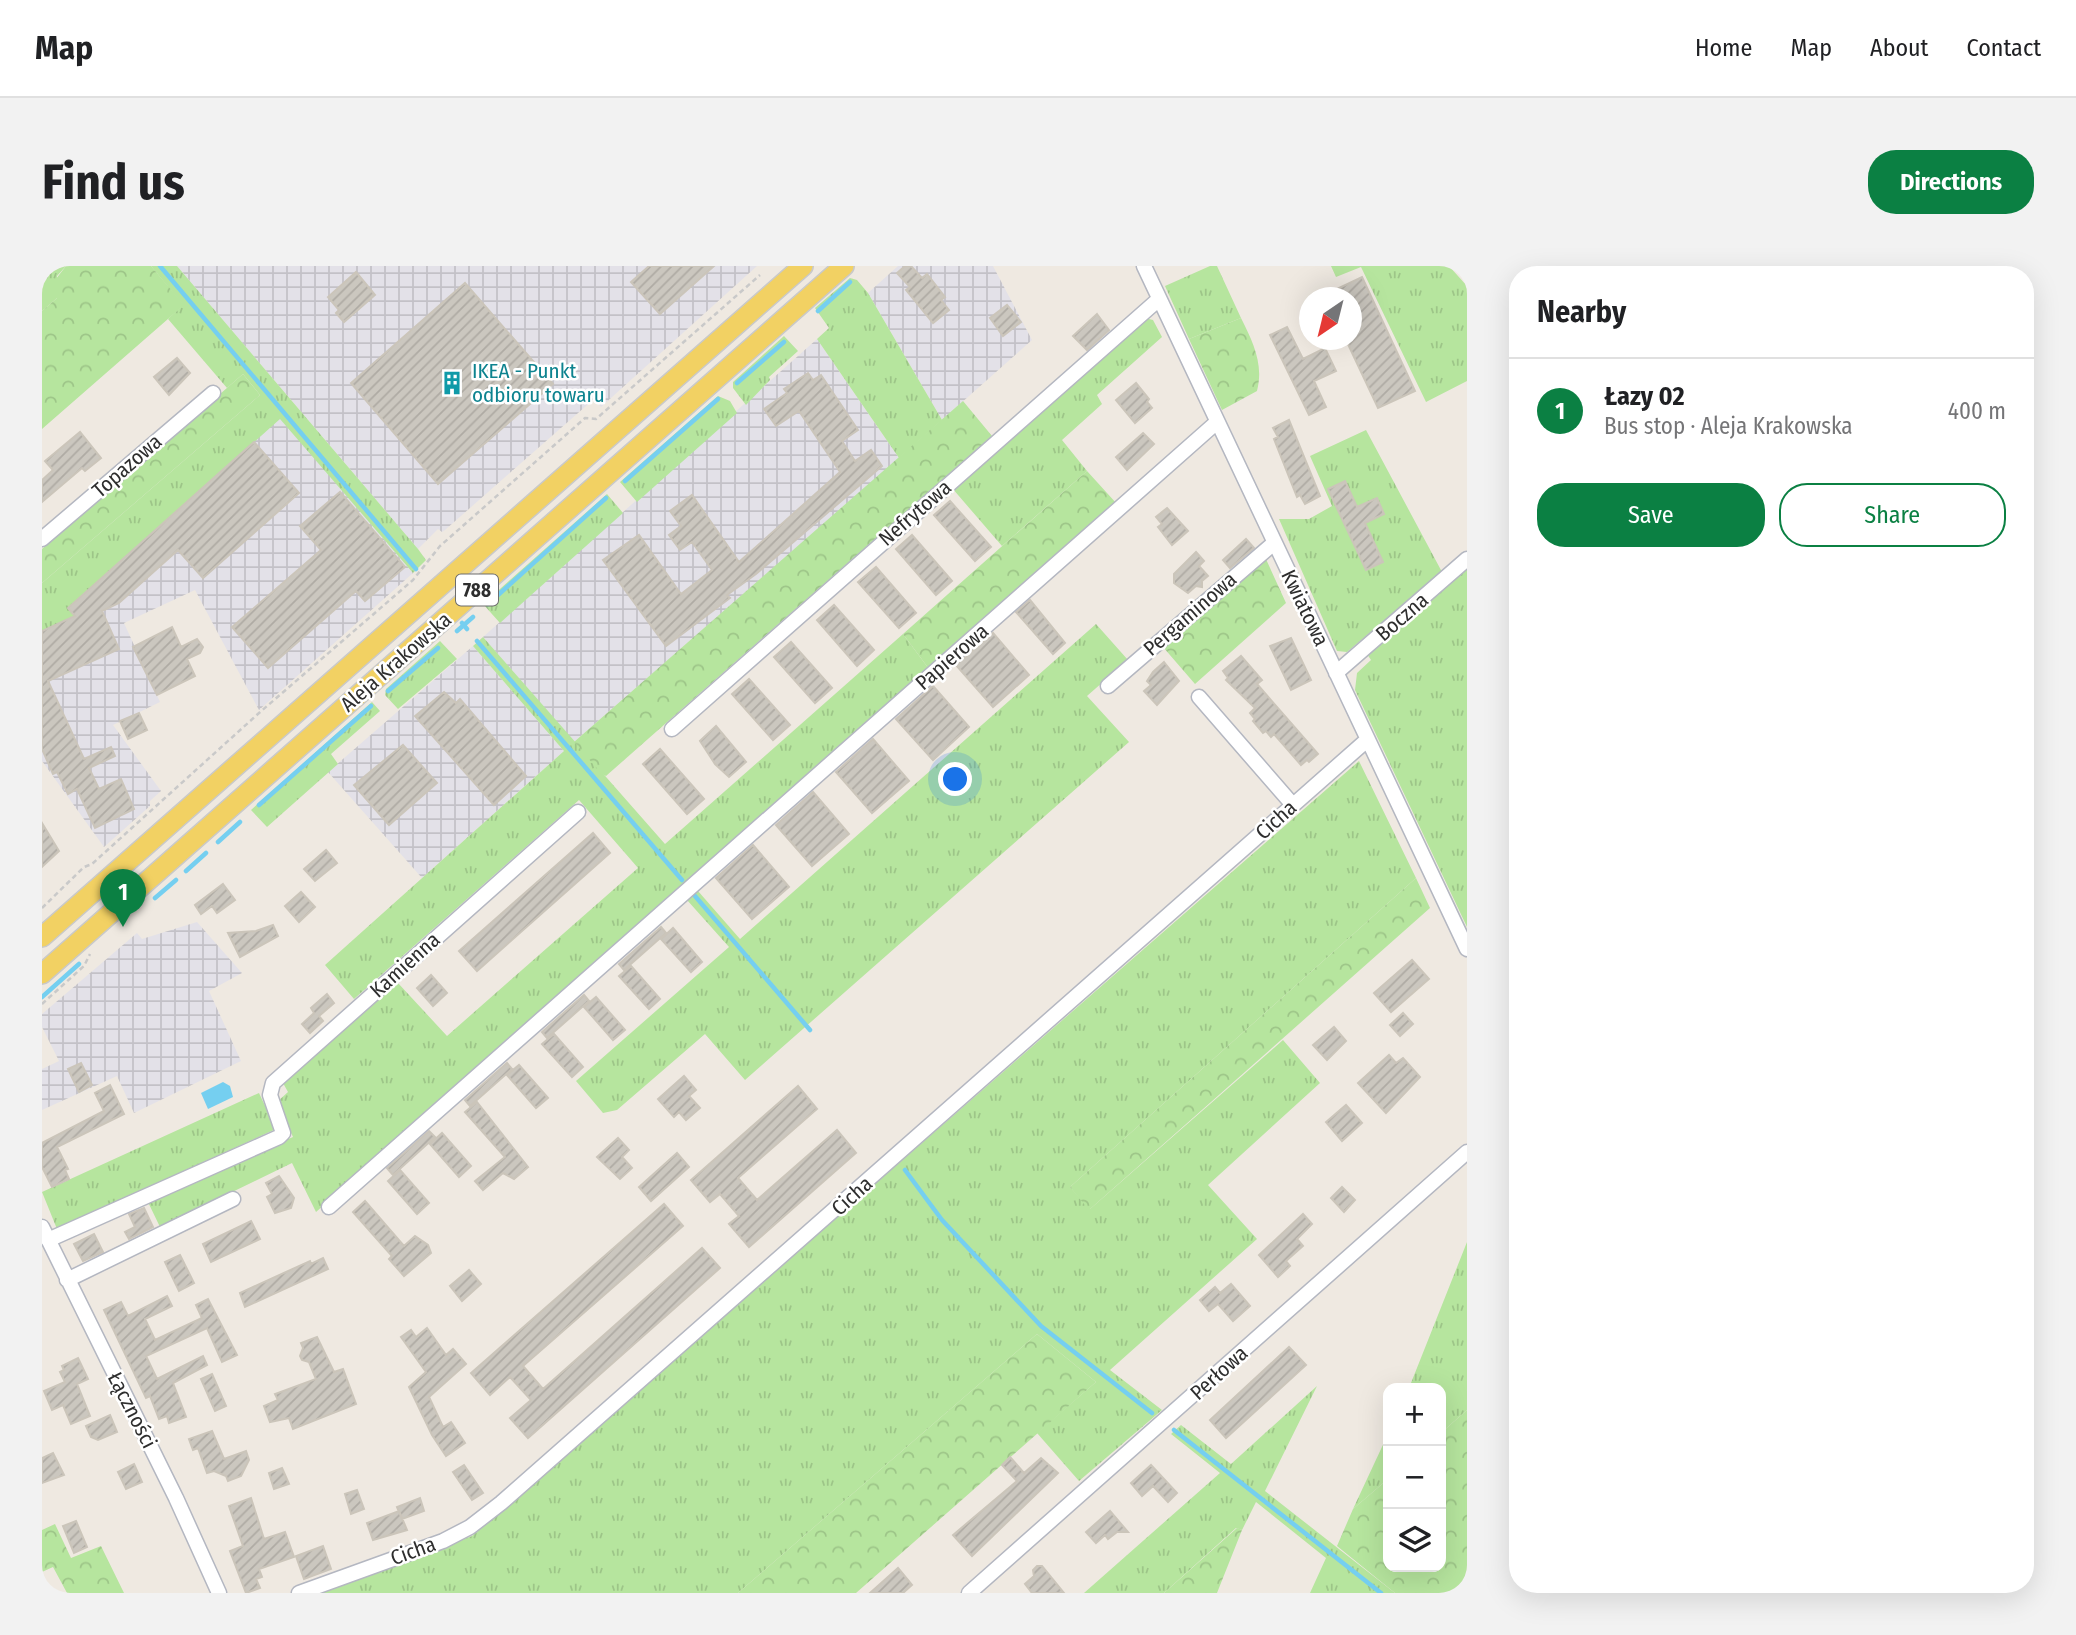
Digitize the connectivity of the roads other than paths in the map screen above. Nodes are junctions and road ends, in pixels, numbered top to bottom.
1 (803, 266) edge
2 (844, 266) edge
3 (1144, 266) edge
4 (1159, 299) junction
5 (213, 393) dead end
6 (1217, 422) junction
7 (42, 540) edge
8 (1273, 543) junction
9 (1467, 559) edge
10 (1336, 673) junction
11 (1108, 685) dead end
12 (1199, 697) dead end
13 (672, 729) dead end
14 (1367, 740) junction
15 (1293, 805) junction
16 (578, 812) dead end
17 (42, 937) edge
18 (1467, 949) edge
19 (42, 974) edge
20 (1467, 1152) edge
21 (233, 1199) dead end
22 (329, 1206) dead end
23 (45, 1234) edge
24 (67, 1280) junction
25 (219, 1593) edge
26 (299, 1593) edge
27 (969, 1593) edge

1 - 17 main road, Aleja Krakowska / 788
2 - 19 main road, Aleja Krakowska / 788
3 - 4 street, Kwiatowa
4 - 6 street, Kwiatowa
4 - 13 street, Nefrytowa
5 - 7 street, Topazowa
6 - 8 street, Kwiatowa
6 - 22 street, Papierowa
8 - 10 street, Kwiatowa
8 - 11 street, Pergaminowa
9 - 10 street, Boczna
10 - 14 street, Kwiatowa
12 - 15 street
14 - 15 street, Cicha
14 - 18 street, Kwiatowa
15 - 26 street, Cicha
16 - 23 street, Kamienna
20 - 27 street, Perłowa
21 - 24 street
23 - 24 street, Łączności
24 - 25 street, Łączności

